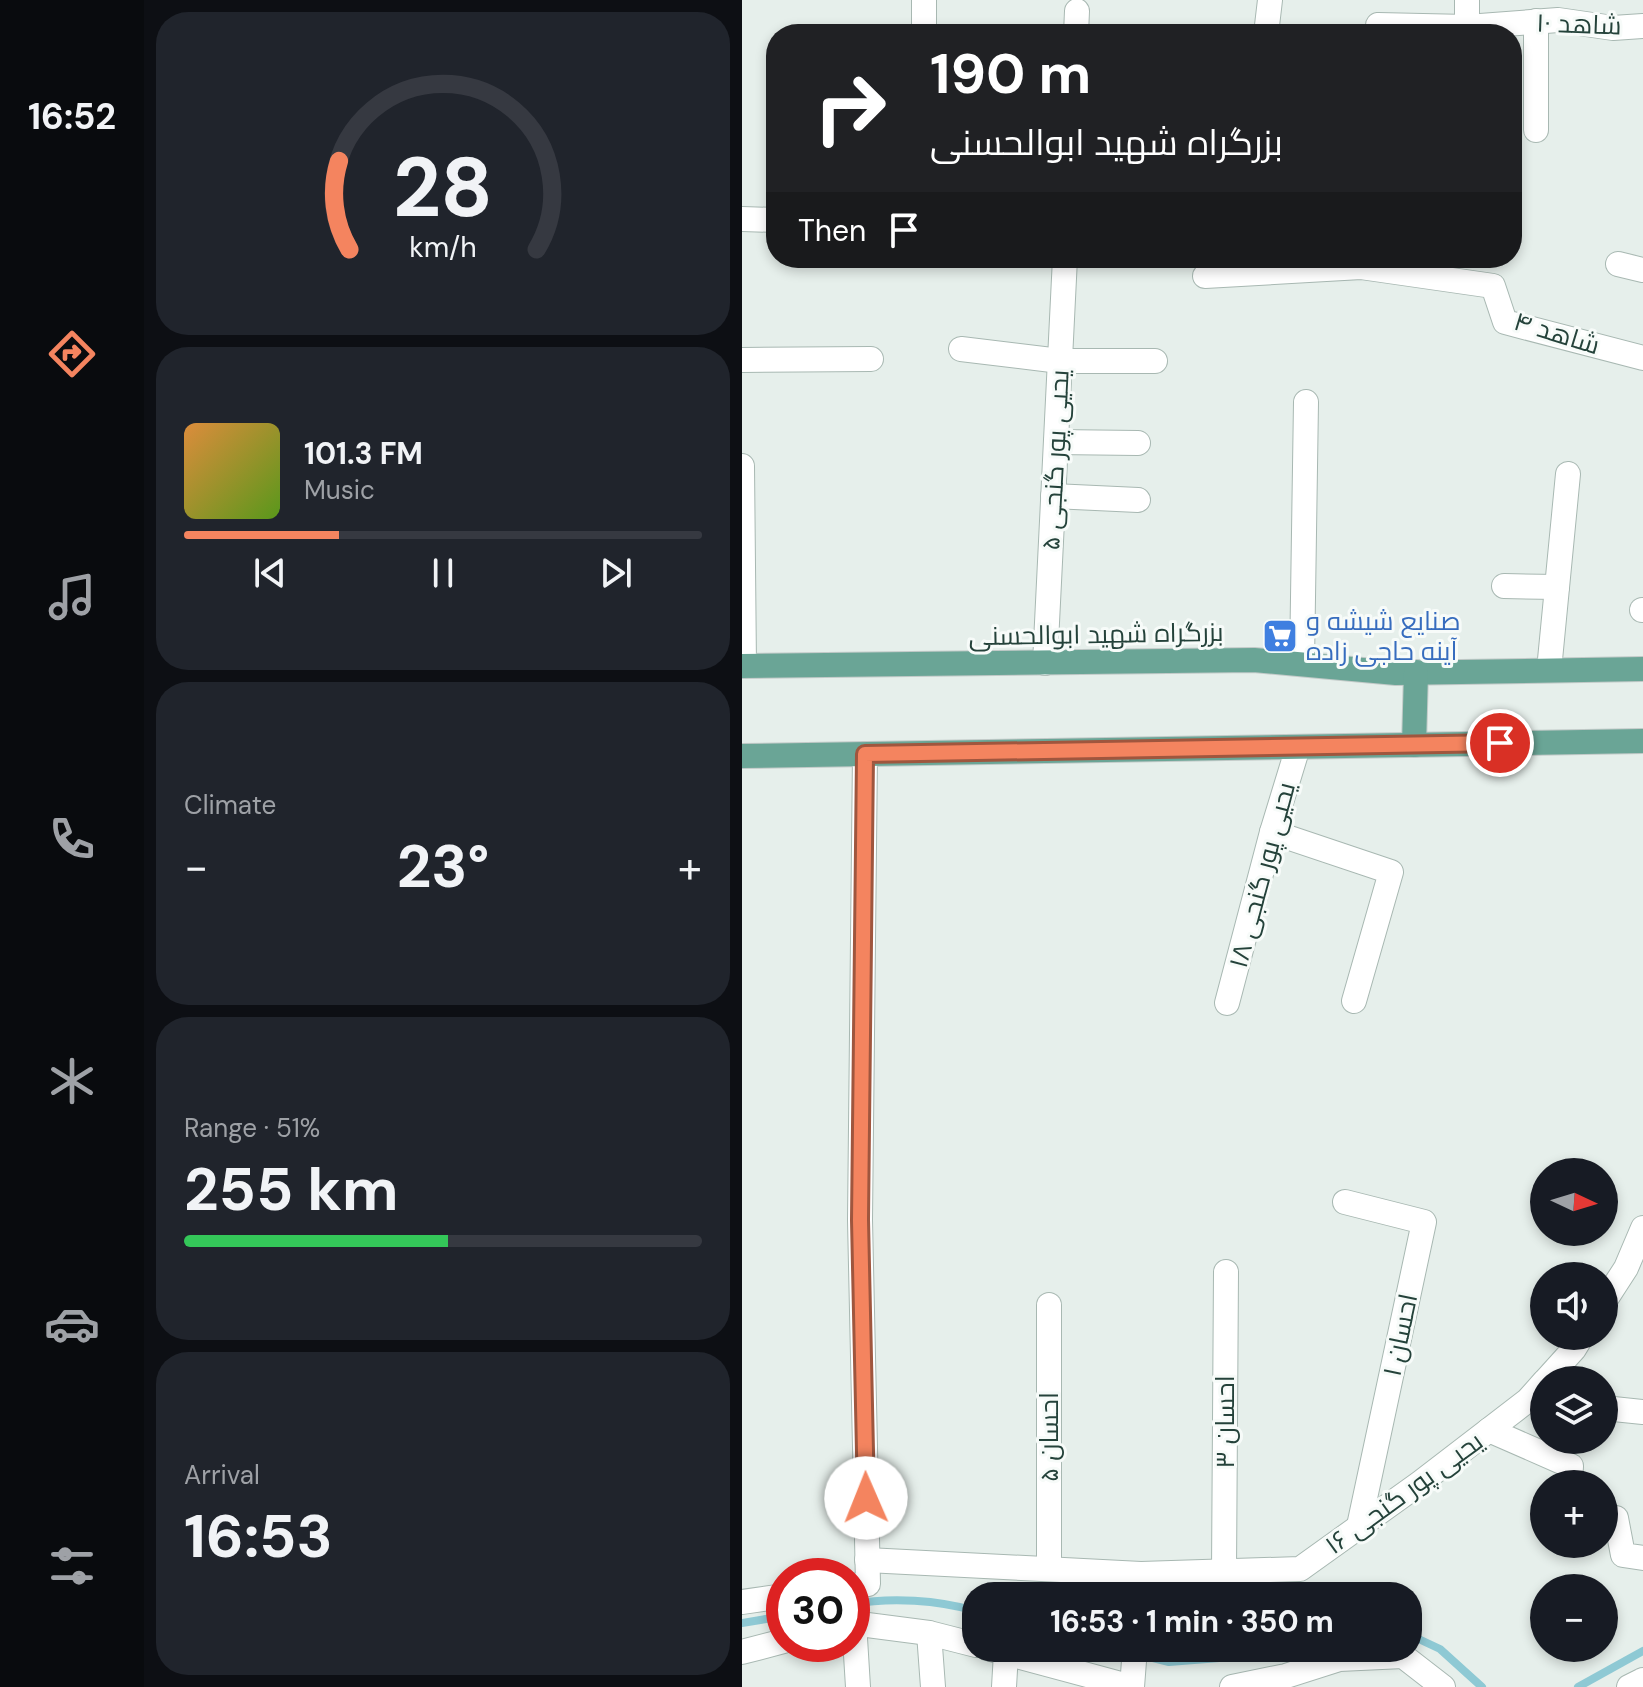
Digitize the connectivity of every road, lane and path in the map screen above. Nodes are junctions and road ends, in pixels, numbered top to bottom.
1 (924, 0) edge
2 (1270, 0) edge
3 (1467, 0) edge
4 (1536, 21) junction
5 (924, 24) edge
6 (1267, 24) edge
7 (1467, 24) edge
8 (1502, 24) edge
9 (1643, 26) edge
10 (1536, 130) dead end
11 (742, 219) edge
12 (766, 220) edge
13 (1618, 264) dead end
14 (1065, 268) edge
15 (1344, 268) edge
16 (1368, 268) edge
17 (1643, 270) edge
18 (1205, 276) dead end
19 (961, 349) dead end
20 (1643, 358) edge
21 (871, 359) dead end
22 (742, 360) edge
23 (1060, 361) junction
24 (1155, 361) dead end
25 (1306, 402) dead end
26 (1056, 442) junction
27 (1138, 443) dead end
28 (742, 466) edge
29 (1568, 474) dead end
30 (1053, 496) junction
31 (1138, 500) dead end
32 (1504, 586) dead end
33 (1557, 587) junction
34 (1045, 663) junction
35 (1302, 663) junction
36 (743, 666) edge
37 (1643, 669) edge
38 (1549, 670) junction
39 (1416, 672) junction
40 (1643, 741) edge
41 (1414, 745) junction
42 (1298, 747) junction
43 (865, 754) junction
44 (742, 756) edge
45 (1272, 832) junction
46 (1354, 1001) dead end
47 (1227, 1003) dead end
48 (1345, 1202) dead end
49 (1643, 1228) edge
50 (1226, 1272) dead end
51 (1618, 1280) edge
52 (1049, 1305) dead end
53 (1573, 1350) edge
54 (1561, 1366) edge
55 (1530, 1399) edge
56 (1618, 1409) edge
57 (1643, 1412) edge
58 (1489, 1430) junction
59 (1571, 1470) edge
60 (1359, 1526) junction
61 (1618, 1529) edge
62 (862, 1558) edge
63 (1643, 1558) edge
64 (1049, 1569) junction
65 (1224, 1571) junction
66 (870, 1577) edge
67 (1123, 1582) edge
68 (1158, 1582) edge
69 (766, 1599) edge
70 (742, 1602) edge
71 (870, 1625) edge
72 (929, 1633) junction
73 (962, 1641) edge
74 (766, 1646) edge
75 (742, 1652) edge
76 (856, 1662) edge
77 (999, 1662) edge
78 (1041, 1662) edge
79 (1134, 1662) edge
80 (858, 1687) edge
81 (933, 1687) edge
82 (1004, 1687) edge
83 (1132, 1687) edge
84 (1232, 1687) edge
85 (1443, 1687) edge

1 - 5 street
2 - 6 street
3 - 7 street
4 - 8 street, شاهد ۱۰
4 - 9 street, شاهد ۱۰
4 - 10 street
11 - 12 street
13 - 17 street
14 - 23 street, یحیی پور گنجی ۵
15 - 18 street, شاهد ۴
16 - 20 street, شاهد ۴
19 - 23 street
21 - 22 street
23 - 24 street
23 - 26 street, یحیی پور گنجی ۵
25 - 35 street
26 - 27 street
26 - 30 street, یحیی پور گنجی ۵
28 - 36 street
29 - 33 street
30 - 31 street
30 - 34 street, یحیی پور گنجی ۵
32 - 33 street
33 - 38 street
34 - 35 main road, بزرگراه شهید ابوالحسنی
34 - 36 main road, بزرگراه شهید ابوالحسنی
35 - 39 main road, بزرگراه شهید ابوالحسنی
37 - 38 main road, بزرگراه شهید ابوالحسنی
38 - 39 main road, بزرگراه شهید ابوالحسنی
39 - 41 main road
40 - 41 main road
41 - 42 main road
42 - 43 main road
42 - 45 street, یحیی پور گنجی ۱۸
43 - 44 main road
43 - 62 street
45 - 46 street
45 - 47 street, یحیی پور گنجی ۱۸
48 - 60 street, احسان ۱
49 - 51 street
50 - 65 street, احسان ۳
52 - 64 street, احسان ۵
53 - 54 street, یحیی پور گنجی ۱۶
55 - 58 street, یحیی پور گنجی ۱۶
56 - 57 street
58 - 59 street
58 - 60 street, یحیی پور گنجی ۱۶
60 - 65 street, یحیی پور گنجی ۱۶
61 - 63 street
64 - 66 street, یحیی پور گنجی ۱۶
64 - 67 street, یحیی پور گنجی ۱۶
65 - 68 street, یحیی پور گنجی ۱۶
69 - 70 street
71 - 72 street
72 - 73 street
72 - 81 street
74 - 75 street
76 - 80 street
77 - 82 street
78 - 83 street
79 - 83 street
84 - 85 street

